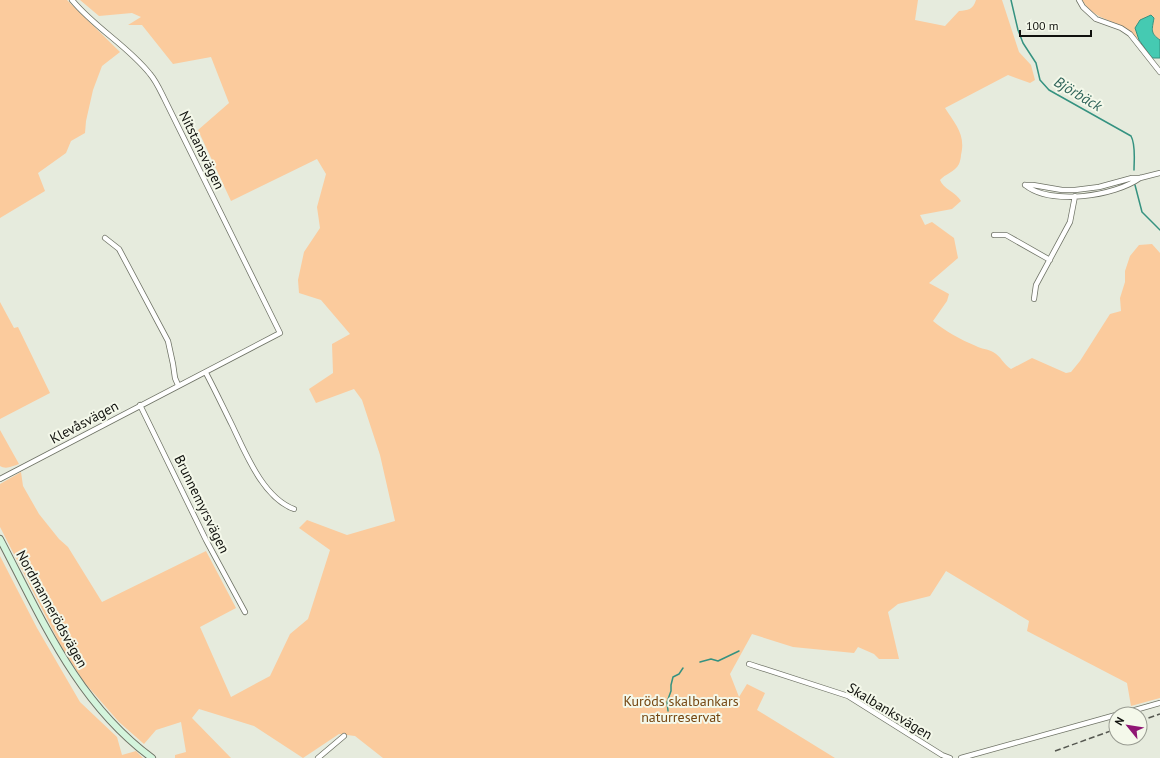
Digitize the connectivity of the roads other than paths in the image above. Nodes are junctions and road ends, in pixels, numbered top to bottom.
1 (72, 0) edge
2 (1079, 0) edge
3 (1160, 72) edge
4 (1160, 173) edge
5 (1140, 178) junction
6 (1075, 190) junction
7 (1075, 197) junction
8 (994, 235) dead end
9 (105, 238) dead end
10 (1050, 260) junction
11 (1034, 299) dead end
12 (280, 333) joint
13 (206, 373) junction
14 (178, 385) junction
15 (140, 405) junction
16 (0, 478) edge
17 (294, 509) dead end
18 (0, 539) edge
19 (245, 612) dead end
20 (749, 664) dead end
21 (1160, 703) edge
22 (1148, 706) edge
23 (1108, 717) edge
24 (344, 736) dead end
25 (152, 758) edge
26 (318, 758) edge
27 (950, 758) edge
28 (961, 758) edge

1 - 12 street, Nitstansvägen
2 - 3 street
4 - 5 street
5 - 6 street
5 - 7 street
6 - 7 street
6 - 7 street
7 - 10 street
8 - 10 street
9 - 14 street
10 - 11 street
12 - 13 street, Klevåsvägen
13 - 14 street, Klevåsvägen
13 - 17 street
14 - 15 street, Klevåsvägen
15 - 16 street, Klevåsvägen
15 - 19 street, Brunnemyrsvägen
18 - 25 main road, Nordmannerödsvägen
20 - 27 street, Skalbanksvägen
21 - 22 street
23 - 28 street
24 - 26 street

